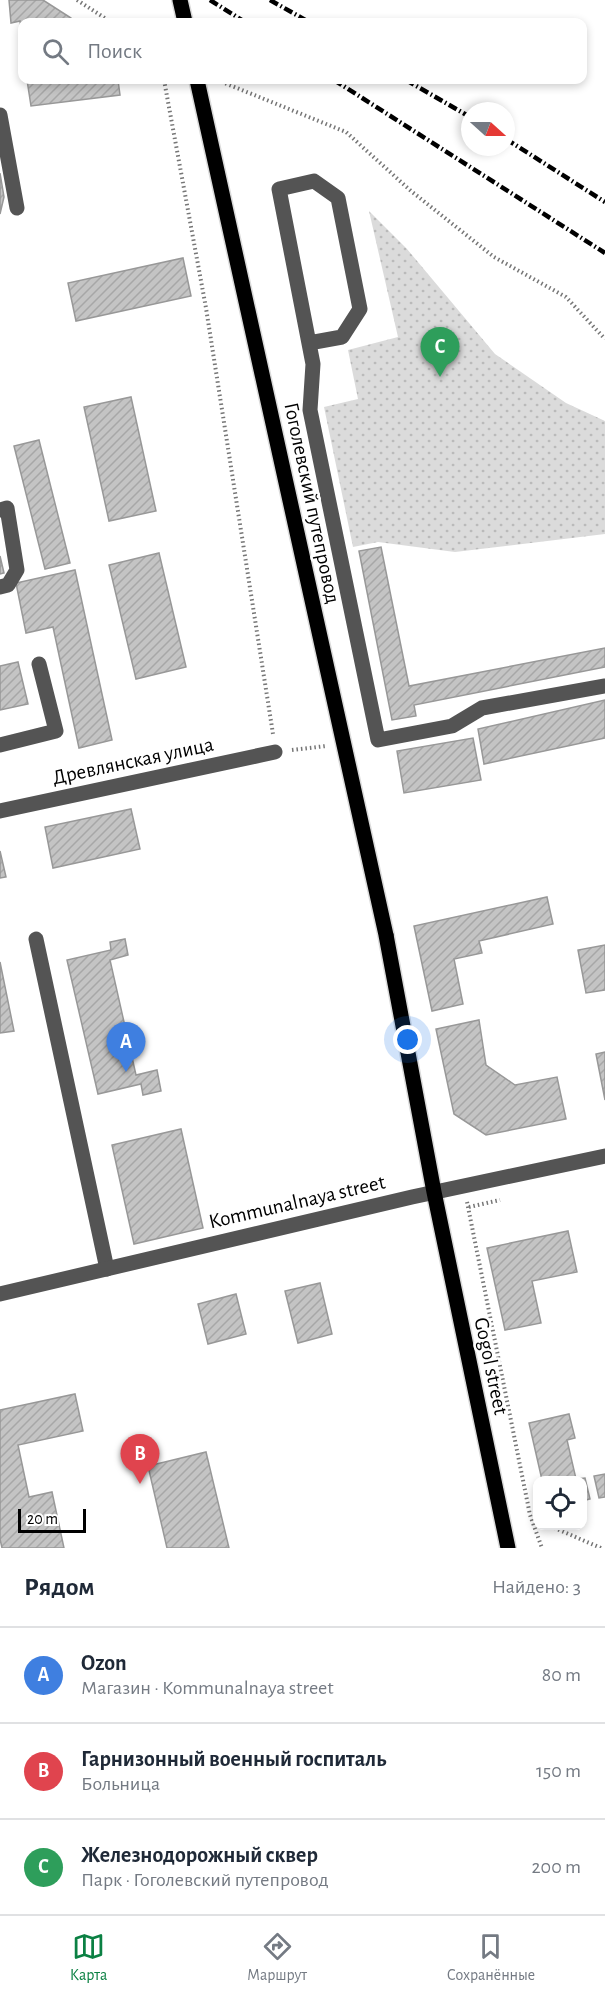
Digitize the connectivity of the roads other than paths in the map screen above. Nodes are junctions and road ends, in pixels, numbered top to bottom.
1 (180, 0) edge
2 (183, 18) edge
3 (198, 84) edge
4 (0, 115) edge
5 (17, 208) dead end
6 (309, 343) junction
7 (0, 510) edge
8 (0, 586) edge
9 (39, 664) dead end
10 (605, 686) edge
11 (0, 745) edge
12 (275, 752) road end
13 (0, 811) edge
14 (36, 939) dead end
15 (605, 1156) edge
16 (434, 1192) junction
17 (108, 1269) junction
18 (0, 1294) edge
19 (508, 1547) edge

1 - 2 main road
3 - 16 main road, Гоголевский путепровод, bridge
4 - 5 street
6 - 6 street
6 - 10 street
7 - 8 street
9 - 11 street
12 - 13 street, Древлянская улица
14 - 17 street
15 - 16 street, Kommunalnaya street
16 - 17 street, Kommunalnaya street
16 - 19 main road, Gogol street
17 - 18 street, Kommunalnaya street

